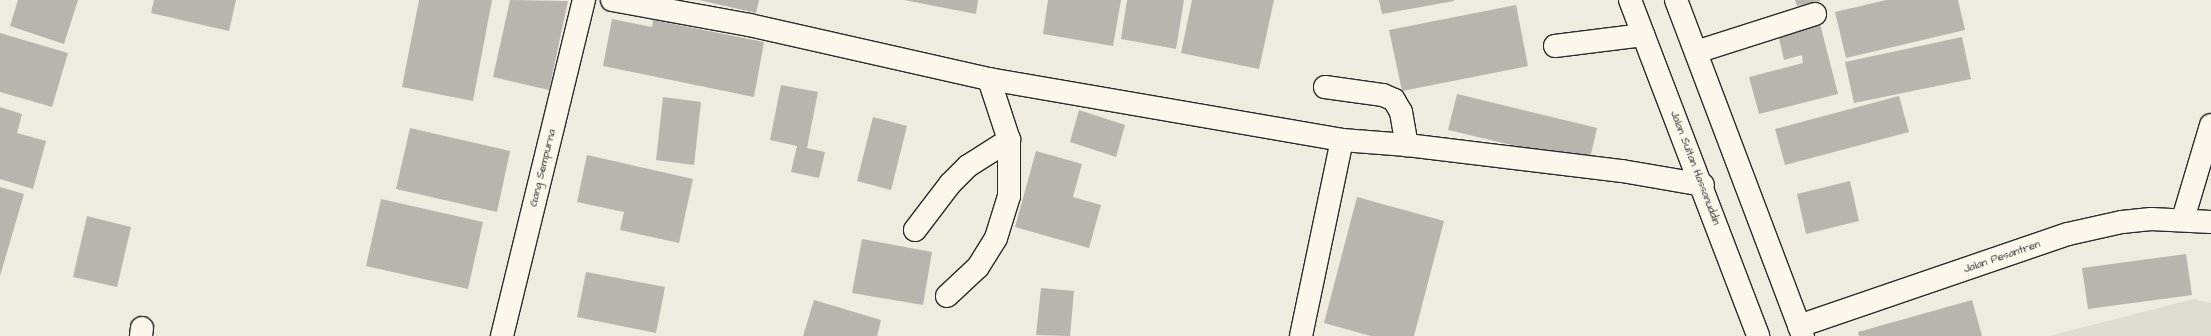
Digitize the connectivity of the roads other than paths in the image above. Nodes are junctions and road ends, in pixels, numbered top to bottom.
1 (584, 0) edge
2 (612, 0) edge
3 (1630, 0) edge
4 (1676, 0) edge
5 (1815, 14) dead end
6 (1643, 35) junction
7 (1555, 46) dead end
8 (1696, 52) junction
9 (990, 79) junction
10 (1325, 87) dead end
11 (2211, 125) edge
12 (1009, 140) junction
13 (1342, 140) junction
14 (1407, 144) junction
15 (1703, 185) junction
16 (2183, 219) junction
17 (2211, 222) edge
18 (915, 230) dead end
19 (948, 296) dead end
20 (1801, 331) edge
21 (502, 336) edge
22 (1301, 336) edge
23 (1758, 336) edge

1 - 21 street, Gang Sempurna
2 - 9 street
3 - 6 street, Jalan Sultan Hassanuddin
4 - 8 street
5 - 8 street
6 - 7 street
6 - 15 street, Jalan Sultan Hassanuddin
8 - 20 street
9 - 12 street
9 - 13 street
10 - 14 street
11 - 16 street
12 - 18 street
12 - 19 street
13 - 14 street
13 - 22 street
14 - 15 street
15 - 23 street, Jalan Sultan Hassanuddin
16 - 17 street, Jalan Pesantren
16 - 20 street, Jalan Pesantren

